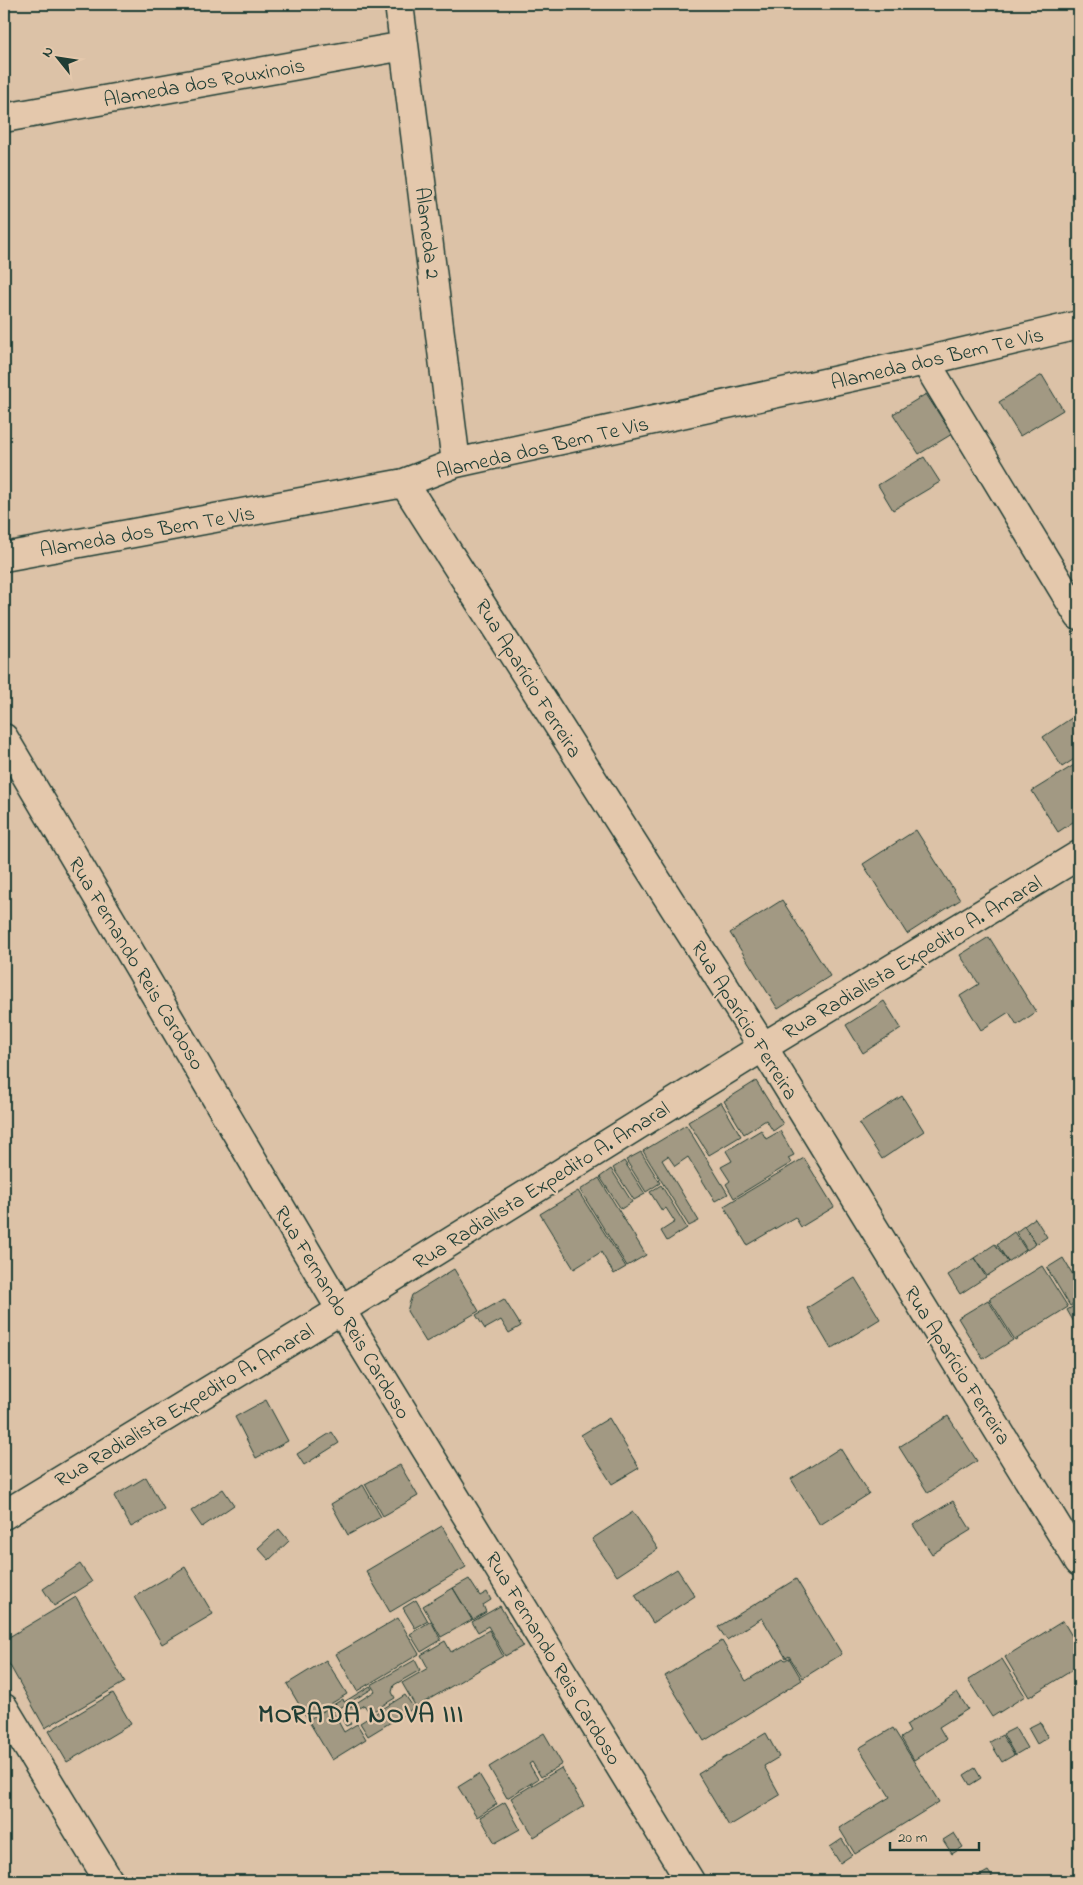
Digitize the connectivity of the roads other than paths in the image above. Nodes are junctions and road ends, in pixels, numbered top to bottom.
1 (399, 4) edge
2 (404, 46) junction
3 (4, 118) edge
4 (1079, 325) edge
5 (925, 361) junction
6 (456, 463) junction
7 (404, 483) junction
8 (4, 557) edge
9 (1079, 616) edge
10 (4, 738) edge
11 (1079, 855) edge
12 (763, 1047) junction
13 (341, 1310) junction
14 (4, 1515) edge
15 (1079, 1562) edge
16 (4, 1708) edge
17 (109, 1881) edge
18 (690, 1881) edge

1 - 2 street, Alameda 2
2 - 3 street, Alameda dos Rouxinois
2 - 6 street, Alameda 2
4 - 5 street, Alameda dos Bem Te Vis
5 - 6 street, Alameda dos Bem Te Vis
5 - 9 street
6 - 7 street, Alameda dos Bem Te Vis
7 - 8 street, Alameda dos Bem Te Vis
7 - 12 street, Rua Aparício Ferreira
10 - 13 street, Rua Fernando Reis Cardoso
11 - 12 street, Rua Radialista Expedito A. Amaral
12 - 13 street, Rua Radialista Expedito A. Amaral
12 - 15 street, Rua Aparício Ferreira
13 - 14 street, Rua Radialista Expedito A. Amaral
13 - 18 street, Rua Fernando Reis Cardoso
16 - 17 street

